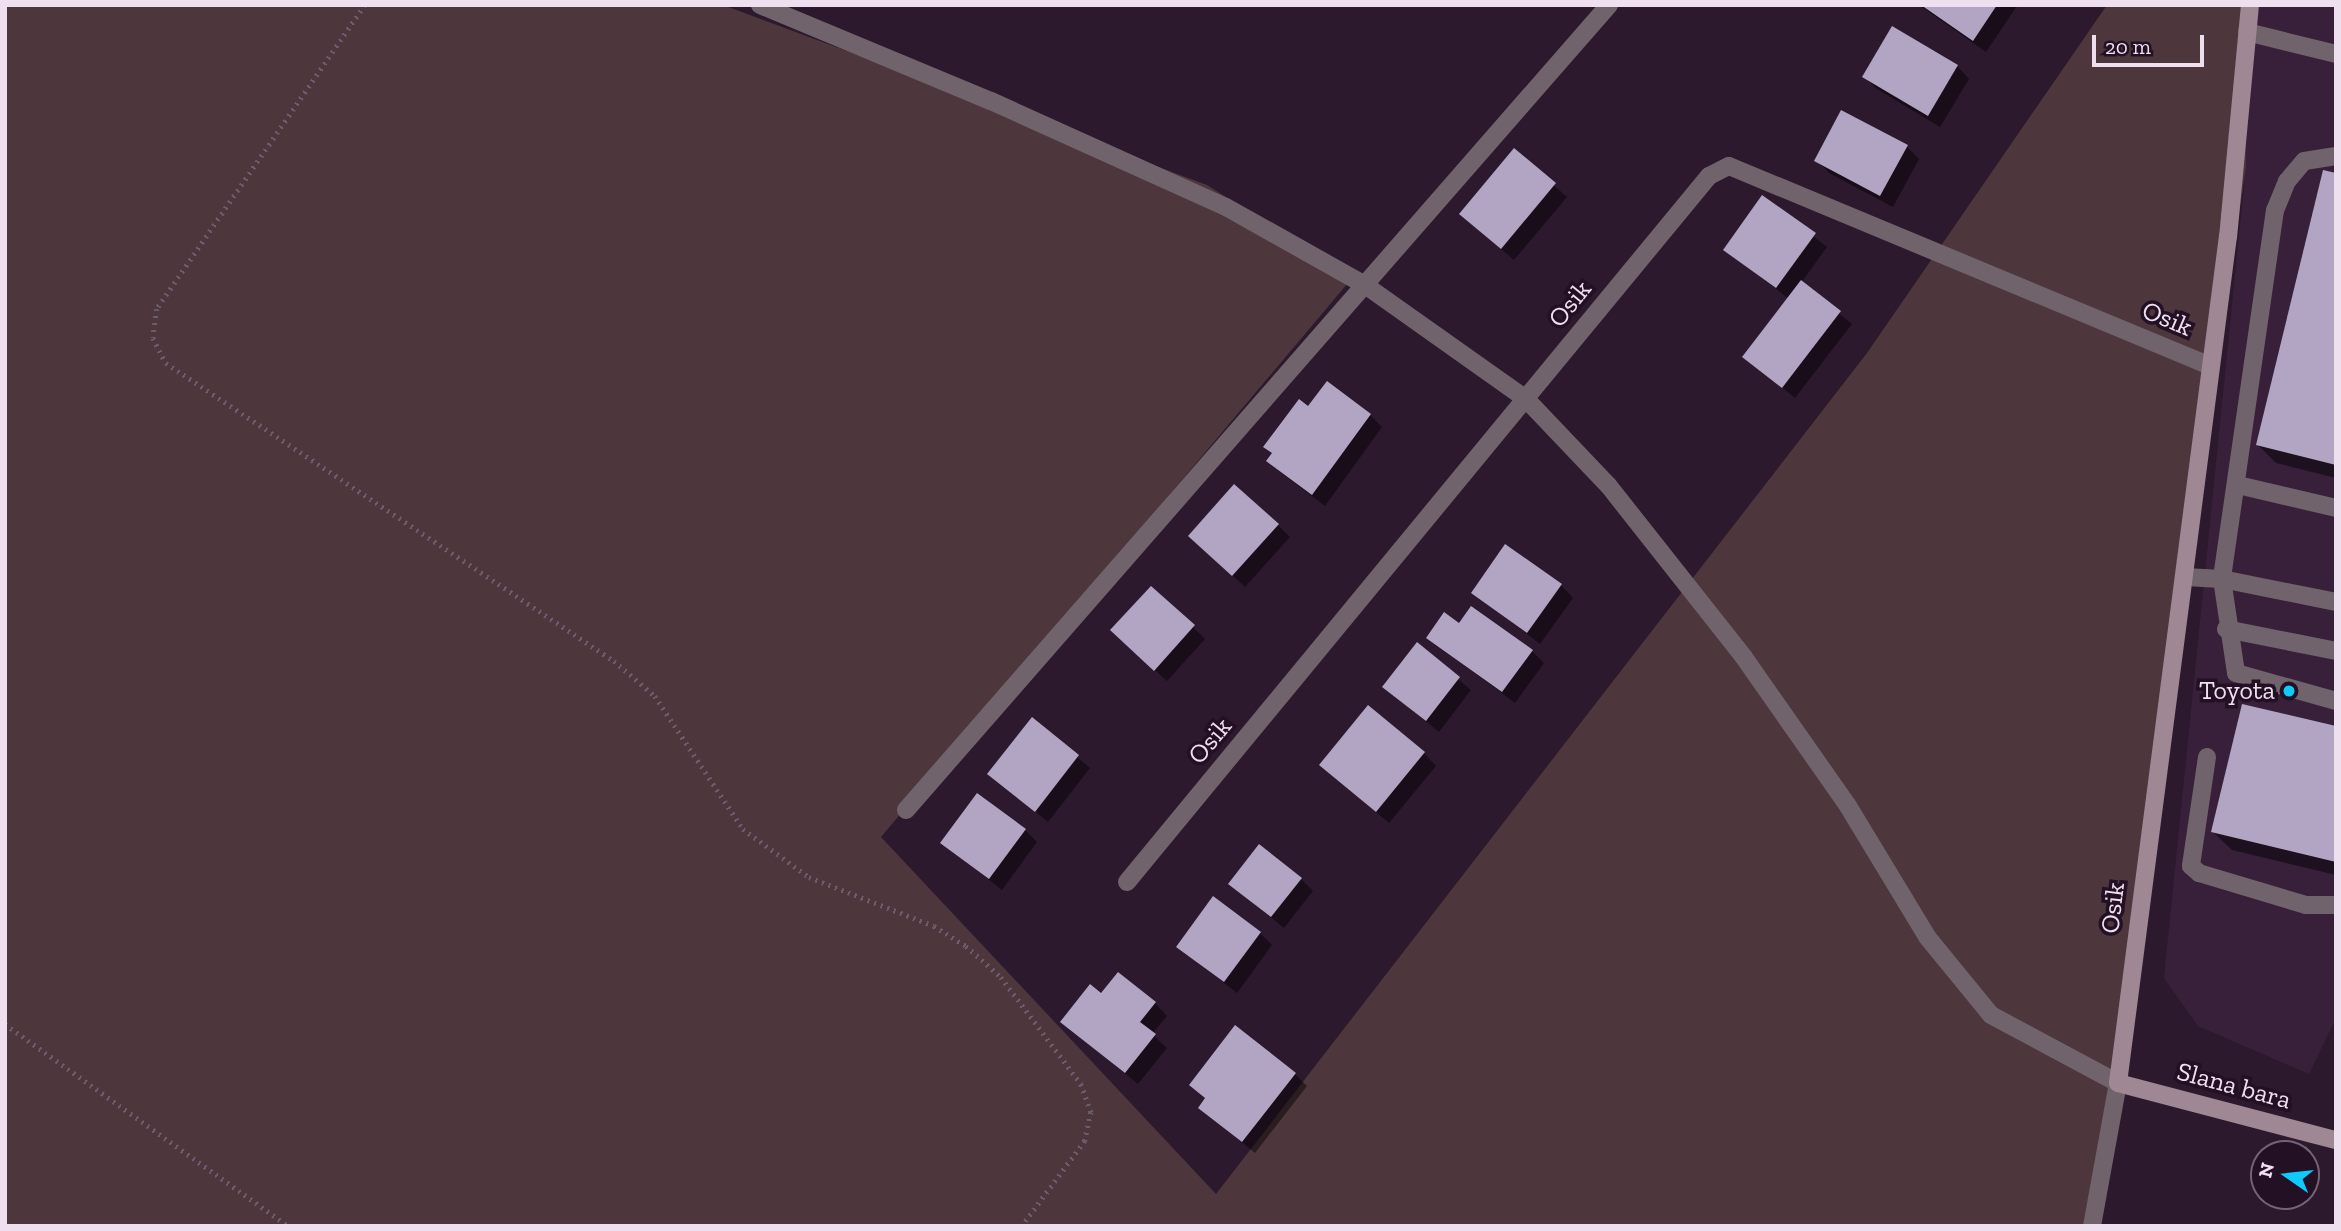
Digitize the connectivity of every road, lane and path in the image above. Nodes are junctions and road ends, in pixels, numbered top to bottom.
1 (365, 5) edge
2 (760, 5) edge
3 (1609, 5) edge
4 (2250, 5) edge
5 (2247, 32) junction
6 (2336, 54) edge
7 (2336, 156) edge
8 (1365, 285) junction
9 (2208, 365) junction
10 (1526, 399) junction
11 (2238, 485) junction
12 (2336, 508) edge
13 (2185, 577) junction
14 (2222, 579) junction
15 (2336, 602) edge
16 (2226, 629) junction
17 (2336, 651) edge
18 (2336, 701) edge
19 (2207, 757) dead end
20 (906, 810) dead end
21 (1127, 882) dead end
22 (2336, 905) edge
23 (5, 1024) edge
24 (2118, 1083) junction
25 (2336, 1140) edge
26 (288, 1226) edge
27 (1022, 1226) edge
28 (2092, 1226) edge

1 - 27 path
2 - 8 street
3 - 8 street
4 - 5 main road, Osik
5 - 6 street
5 - 9 main road, Osik
7 - 11 street
8 - 10 street
8 - 20 street
9 - 10 street, Osik
9 - 13 main road, Osik
10 - 21 street, Osik
10 - 24 street
11 - 12 street
11 - 14 street
13 - 14 street
13 - 24 main road, Osik
14 - 15 street
14 - 16 street
16 - 17 street
16 - 18 street
19 - 22 street
23 - 26 path
24 - 25 main road, Slana bara
24 - 28 street

